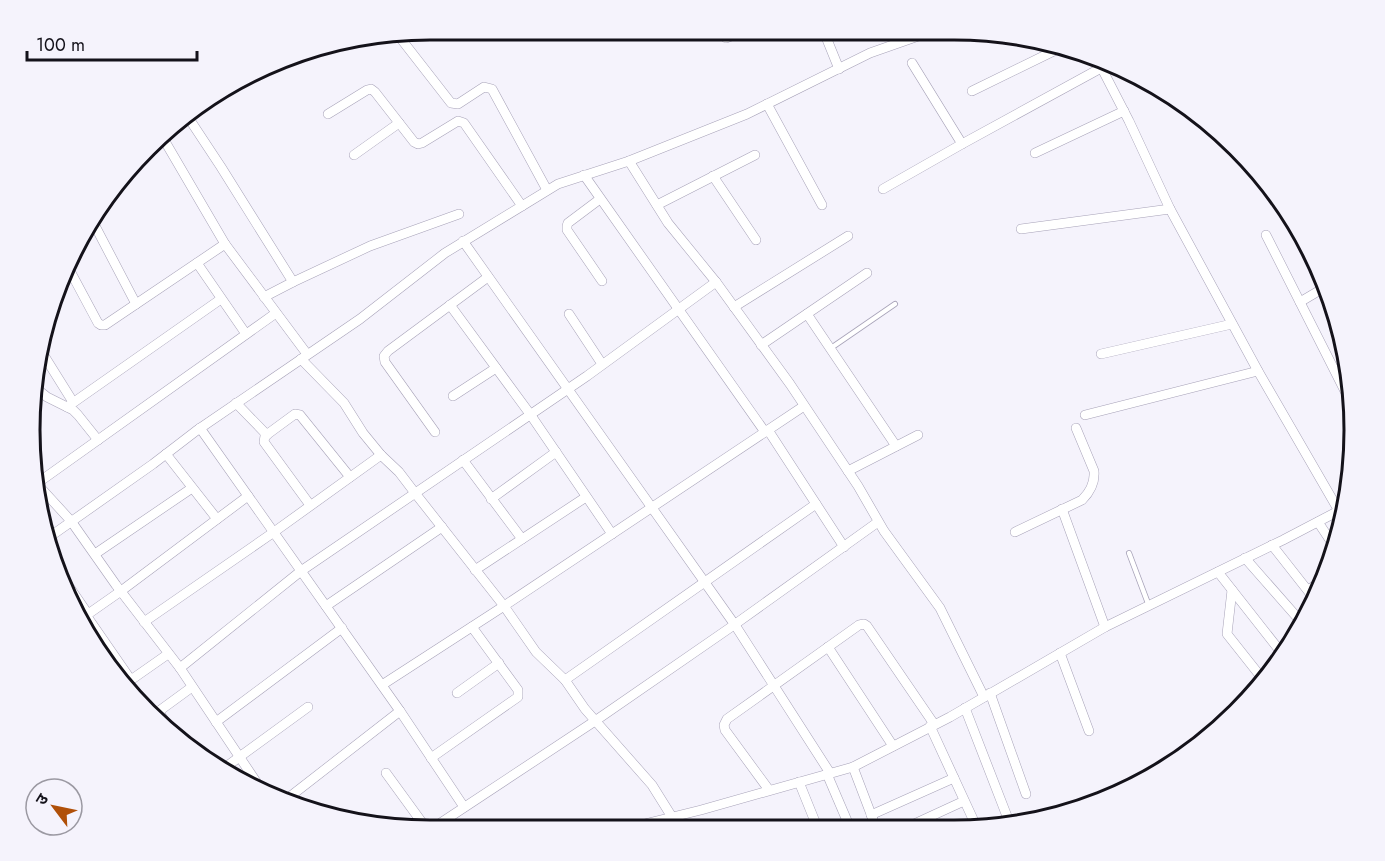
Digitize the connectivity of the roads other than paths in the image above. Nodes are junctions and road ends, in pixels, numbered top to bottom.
1 (827, 40) edge
2 (898, 40) edge
3 (403, 41) edge
4 (1050, 53) edge
5 (912, 63) dead end
6 (839, 69) junction
7 (1100, 69) edge
8 (1102, 69) edge
9 (972, 91) dead end
10 (767, 104) junction
11 (1124, 111) junction
12 (328, 114) dead end
13 (191, 122) edge
14 (399, 123) junction
15 (166, 144) edge
16 (962, 144) junction
17 (1035, 153) dead end
18 (354, 155) dead end
19 (755, 155) dead end
20 (628, 161) junction
21 (584, 176) junction
22 (713, 176) junction
23 (883, 189) dead end
24 (548, 190) junction
25 (600, 200) junction
26 (822, 205) dead end
27 (522, 206) junction
28 (657, 206) junction
29 (1170, 209) junction
30 (459, 214) dead end
31 (97, 229) edge
32 (1021, 229) dead end
33 (848, 236) dead end
34 (1266, 236) dead end
35 (756, 240) dead end
36 (463, 241) junction
37 (225, 244) junction
38 (197, 263) junction
39 (867, 273) dead end
40 (73, 276) edge
41 (488, 277) junction
42 (602, 281) dead end
43 (293, 282) junction
44 (716, 282) junction
45 (1319, 291) edge
46 (264, 297) junction
47 (221, 298) junction
48 (1300, 302) junction
49 (136, 304) junction
50 (895, 304) dead end
51 (450, 305) junction
52 (734, 307) junction
53 (678, 310) junction
54 (276, 313) junction
55 (569, 314) dead end
56 (807, 314) junction
57 (1232, 324) junction
58 (246, 334) junction
59 (761, 345) junction
60 (830, 348) junction
61 (1101, 354) dead end
62 (304, 356) junction
63 (47, 361) edge
64 (602, 364) junction
65 (496, 368) junction
66 (1258, 371) junction
67 (1342, 384) edge
68 (567, 389) junction
69 (42, 393) edge
70 (453, 396) dead end
71 (236, 403) junction
72 (70, 404) junction
73 (804, 406) junction
74 (530, 414) junction
75 (1085, 415) dead end
76 (200, 428) junction
77 (1076, 428) dead end
78 (767, 431) junction
79 (435, 432) dead end
80 (267, 435) junction
81 (918, 435) dead end
82 (98, 440) junction
83 (896, 446) junction
84 (556, 452) junction
85 (166, 454) junction
86 (381, 455) junction
87 (463, 460) junction
88 (848, 471) junction
89 (350, 477) junction
90 (44, 480) edge
91 (192, 488) junction
92 (46, 492) edge
93 (415, 493) junction
94 (248, 496) junction
95 (586, 497) junction
96 (491, 500) junction
97 (1338, 502) edge
98 (816, 504) junction
99 (310, 505) junction
100 (652, 507) junction
101 (1062, 509) junction
102 (1336, 512) edge
103 (217, 519) junction
104 (71, 521) junction
105 (878, 522) junction
106 (1318, 522) junction
107 (442, 527) junction
108 (274, 532) junction
109 (1015, 532) dead end
110 (55, 533) edge
111 (612, 534) junction
112 (1329, 538) edge
113 (522, 539) junction
114 (1272, 545) junction
115 (844, 547) junction
116 (1129, 553) dead end
117 (95, 554) junction
118 (1245, 558) junction
119 (475, 570) junction
120 (302, 571) junction
121 (1218, 572) junction
122 (703, 582) junction
123 (1311, 588) edge
124 (1232, 590) junction
125 (1308, 590) joint
126 (121, 591) junction
127 (326, 606) junction
128 (504, 606) junction
129 (1149, 606) junction
130 (87, 615) edge
131 (1297, 616) edge
132 (144, 622) junction
133 (735, 625) junction
134 (472, 627) junction
135 (1105, 627) junction
136 (342, 628) junction
137 (828, 647) junction
138 (1278, 648) edge
139 (1060, 653) junction
140 (168, 654) junction
141 (499, 663) junction
142 (180, 668) junction
143 (1259, 674) edge
144 (131, 680) edge
145 (565, 680) junction
146 (382, 685) junction
147 (774, 686) junction
148 (192, 687) junction
149 (457, 693) dead end
150 (987, 695) junction
151 (308, 707) dead end
152 (965, 708) junction
153 (159, 710) edge
154 (400, 711) junction
155 (595, 721) junction
156 (216, 722) junction
157 (932, 725) junction
158 (1089, 730) dead end
159 (893, 746) junction
160 (239, 757) junction
161 (432, 758) junction
162 (229, 764) edge
163 (853, 767) junction
164 (386, 773) dead end
165 (829, 774) junction
166 (253, 777) edge
167 (954, 778) junction
168 (799, 782) junction
169 (769, 790) junction
170 (1026, 794) dead end
171 (293, 795) edge
172 (964, 801) junction
173 (464, 807) junction
174 (872, 815) junction
175 (672, 817) junction
176 (1007, 817) edge
177 (420, 820) edge
178 (445, 820) edge
179 (660, 820) edge
180 (814, 820) edge
181 (847, 820) edge
182 (874, 820) edge
183 (923, 820) edge
184 (973, 820) edge

1 - 6 street
2 - 6 street
3 - 24 street
4 - 9 street
5 - 16 street
6 - 10 street
7 - 16 street
8 - 11 street
10 - 20 street
10 - 26 street
11 - 17 street
11 - 29 street
12 - 14 street
13 - 43 street
14 - 18 street
14 - 27 street
15 - 37 street
16 - 23 street
19 - 22 street
20 - 21 street
20 - 28 street
21 - 24 street
21 - 25 street
22 - 28 street
22 - 35 street
24 - 27 street
25 - 42 street
25 - 53 street
27 - 36 street
28 - 44 street
29 - 32 street
29 - 57 street
30 - 43 street
31 - 49 street
33 - 52 street
34 - 48 street
36 - 41 street
36 - 62 street
37 - 38 street
37 - 46 street
38 - 47 street
38 - 49 street
39 - 56 street
40 - 49 street
41 - 51 street
41 - 68 street
43 - 46 street
44 - 52 street
44 - 53 street
45 - 48 street
46 - 54 street
47 - 58 street
47 - 72 street
48 - 67 street
50 - 60 lane
51 - 65 street
51 - 79 street
52 - 59 street
53 - 64 street
53 - 78 street
54 - 58 street
54 - 62 street
55 - 64 street
56 - 59 street
56 - 60 street
57 - 61 street
57 - 66 street
58 - 82 street
59 - 73 street
60 - 83 street
62 - 71 street
62 - 86 street
63 - 72 street
64 - 68 street
65 - 70 street
65 - 74 street
66 - 75 street
66 - 97 street
68 - 74 street
68 - 100 street
69 - 72 street
71 - 76 street
71 - 80 street
72 - 82 street
73 - 78 street
73 - 88 street
74 - 84 street
74 - 87 street
76 - 85 street
76 - 94 street
77 - 101 street
78 - 98 street
78 - 100 street
80 - 89 street
80 - 99 street
81 - 83 street
82 - 90 street
83 - 88 street
84 - 95 street
84 - 96 street
85 - 91 street
85 - 104 street
86 - 89 street
86 - 93 street
87 - 93 street
87 - 96 street
88 - 105 street
89 - 99 street
91 - 103 street
91 - 117 street
92 - 104 street
93 - 107 street
93 - 120 street
94 - 103 street
94 - 108 street
95 - 111 street
95 - 113 street
96 - 113 street
98 - 115 street
98 - 122 street
99 - 108 street
100 - 111 street
100 - 122 street
101 - 109 street
101 - 135 street
102 - 106 street
103 - 126 street
104 - 110 street
104 - 117 street
105 - 115 street
105 - 150 street
106 - 112 street
106 - 114 street
107 - 119 street
107 - 127 street
108 - 120 street
108 - 132 street
111 - 128 street
113 - 119 street
114 - 118 street
114 - 125 street
115 - 133 street
116 - 129 lane
117 - 126 street
118 - 121 street
118 - 131 street
119 - 128 street
120 - 127 street
120 - 142 street
121 - 124 street
121 - 129 street
122 - 133 street
122 - 145 street
123 - 125 street
124 - 138 street
124 - 143 street
126 - 130 street
126 - 132 street
127 - 136 street
128 - 134 street
128 - 145 street
129 - 135 street
132 - 140 street
133 - 147 street
133 - 155 street
134 - 141 street
134 - 146 street
135 - 139 street
136 - 146 street
136 - 156 street
137 - 147 street
137 - 157 street
137 - 159 street
139 - 150 street
139 - 158 street
140 - 142 street
140 - 144 street
141 - 149 street
141 - 161 street
142 - 148 street
145 - 155 street
146 - 154 street
147 - 165 street
147 - 169 street
148 - 153 street
148 - 156 street
150 - 152 street
150 - 170 street
151 - 160 street
152 - 157 street
152 - 176 street
154 - 161 street
154 - 171 street
155 - 173 street
155 - 175 street
156 - 160 street
157 - 159 street
157 - 167 street
159 - 163 street
160 - 162 street
160 - 166 street
161 - 173 street
163 - 165 street
163 - 174 street
164 - 177 street
165 - 168 street
165 - 181 street
167 - 172 street
167 - 174 street
168 - 169 street
168 - 180 street
169 - 175 street
172 - 183 street
172 - 184 street
173 - 178 street
174 - 182 street
175 - 179 street

